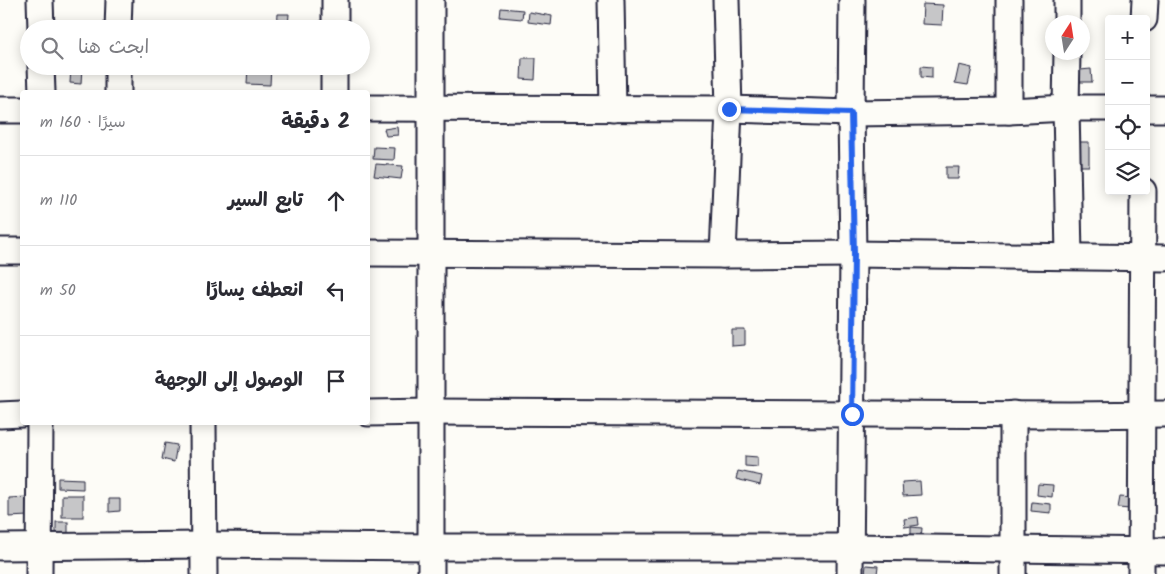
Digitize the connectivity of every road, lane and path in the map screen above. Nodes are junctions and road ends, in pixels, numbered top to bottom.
1 (40, 0) edge
2 (119, 0) edge
3 (335, 0) edge
4 (431, 0) edge
5 (612, 0) edge
6 (726, 0) edge
7 (852, 0) edge
8 (1009, 0) edge
9 (1067, 0) edge
10 (1145, 0) edge
11 (1067, 15) edge
12 (1144, 15) edge
13 (41, 20) edge
14 (118, 20) edge
15 (335, 20) edge
16 (1066, 60) edge
17 (41, 75) edge
18 (118, 75) edge
19 (334, 75) edge
20 (42, 90) edge
21 (118, 90) edge
22 (334, 90) edge
23 (370, 108) edge
24 (431, 108) junction
25 (1066, 108) junction
26 (1105, 108) edge
27 (613, 109) junction
28 (729, 109) junction
29 (1150, 109) edge
30 (1165, 109) edge
31 (0, 110) edge
32 (20, 110) edge
33 (1009, 112) junction
34 (851, 113) junction
35 (1144, 195) edge
36 (0, 251) edge
37 (20, 251) edge
38 (370, 253) edge
39 (431, 253) junction
40 (854, 254) junction
41 (723, 255) junction
42 (1069, 256) junction
43 (1154, 258) edge
44 (431, 412) junction
45 (370, 413) edge
46 (20, 414) edge
47 (852, 414) junction
48 (1013, 414) junction
49 (1153, 414) edge
50 (0, 415) edge
51 (40, 425) edge
52 (203, 425) edge
53 (204, 545) junction
54 (0, 547) edge
55 (39, 547) junction
56 (431, 547) junction
57 (849, 547) junction
58 (1149, 558) edge
59 (1013, 562) edge
60 (39, 574) edge
61 (204, 574) edge
62 (431, 574) edge
63 (850, 574) edge

1 - 13 street
2 - 14 street
3 - 15 street
4 - 24 street
5 - 27 street
6 - 28 street
7 - 34 street
8 - 33 street
9 - 11 street
10 - 12 street
16 - 25 street
17 - 20 street
18 - 21 street
19 - 22 street
23 - 24 street
24 - 27 street
24 - 39 street
25 - 26 street
25 - 33 street
25 - 42 street
27 - 28 street
28 - 34 street
28 - 41 street
29 - 30 street
31 - 32 street
33 - 34 street
34 - 40 street
35 - 43 street
36 - 37 street
38 - 39 street
39 - 41 street
39 - 44 street
40 - 41 street
40 - 42 street
40 - 47 street
42 - 43 street
43 - 49 street
44 - 45 street
44 - 47 street
44 - 56 street
46 - 50 street
47 - 48 street
47 - 57 street
48 - 49 street
48 - 59 street
49 - 58 street
51 - 55 street
52 - 53 street
53 - 55 street
53 - 56 street
53 - 61 street
54 - 55 street
55 - 60 street
56 - 57 street
56 - 62 street
57 - 59 street
57 - 63 street
58 - 59 street

